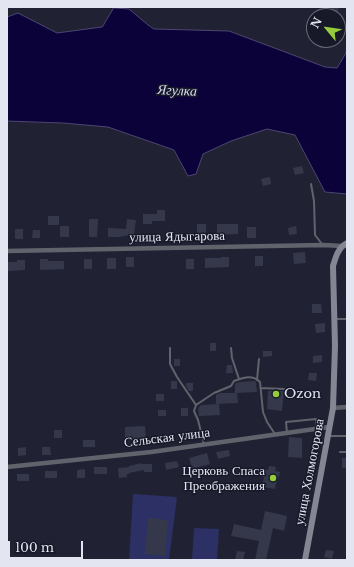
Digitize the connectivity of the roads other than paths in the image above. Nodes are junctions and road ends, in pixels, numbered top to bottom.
1 (311, 184) dead end
2 (345, 244) edge
3 (322, 245) junction
4 (7, 251) edge
5 (335, 319) junction
6 (347, 319) edge
7 (170, 348) dead end
8 (232, 348) dead end
9 (260, 359) dead end
10 (239, 379) junction
11 (257, 380) junction
12 (261, 388) junction
13 (284, 389) dead end
14 (196, 405) junction
15 (347, 407) edge
16 (333, 408) junction
17 (329, 427) junction
18 (317, 429) junction
19 (287, 433) junction
20 (275, 435) junction
21 (328, 436) junction
22 (347, 436) edge
23 (204, 445) junction
24 (340, 452) dead end
25 (347, 452) edge
26 (7, 467) edge
27 (305, 560) edge

1 - 3 lane
2 - 3 street, улица Ядыгарова
2 - 5 street, улица Холмогорова
3 - 4 street, улица Ядыгарова
5 - 6 lane
5 - 16 street, улица Холмогорова
7 - 14 lane
8 - 10 lane
9 - 11 lane
10 - 11 lane
10 - 14 lane
11 - 12 lane
12 - 13 lane
12 - 20 lane
14 - 23 lane
15 - 16 street
16 - 17 street, улица Холмогорова
17 - 18 street, Сельская улица
17 - 21 street, улица Холмогорова
18 - 19 street, Сельская улица
18 - 19 lane
19 - 20 street, Сельская улица
20 - 23 street, Сельская улица
21 - 22 lane
21 - 27 street, улица Холмогорова
23 - 26 street, Сельская улица
24 - 25 lane

